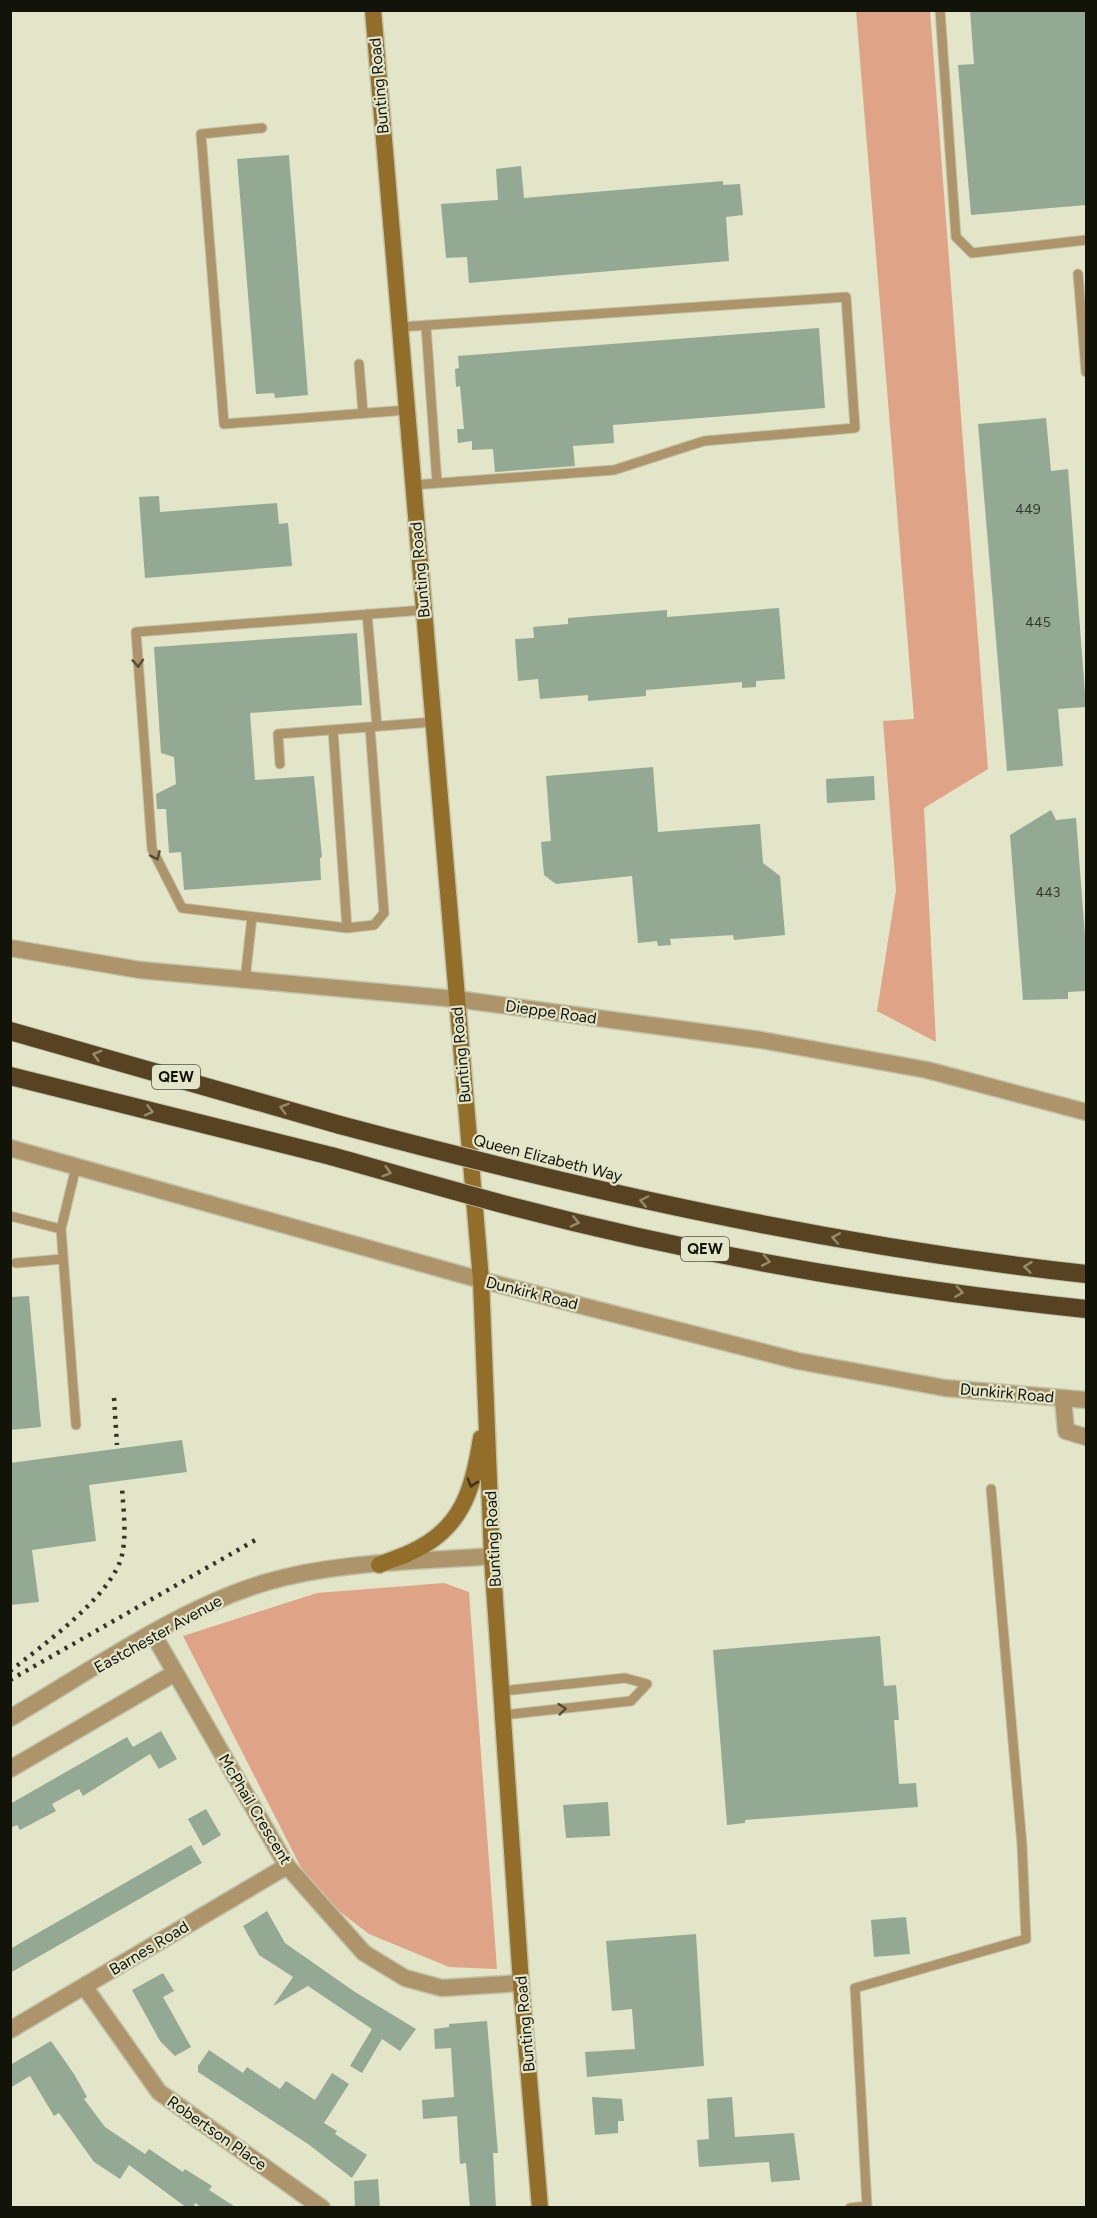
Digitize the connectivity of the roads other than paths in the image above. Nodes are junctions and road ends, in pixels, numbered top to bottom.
1 (373, 10) edge
2 (940, 10) edge
3 (262, 128) dead end
4 (1086, 240) edge
5 (1078, 274) dead end
6 (426, 326) junction
7 (400, 327) junction
8 (359, 364) dead end
9 (1086, 372) edge
10 (407, 410) junction
11 (363, 413) junction
12 (437, 483) junction
13 (413, 485) junction
14 (424, 610) junction
15 (367, 615) junction
16 (433, 722) junction
17 (373, 726) junction
18 (333, 730) junction
19 (280, 764) dead end
20 (252, 917) junction
21 (347, 928) junction
22 (10, 948) edge
23 (245, 981) junction
24 (456, 999) junction
25 (10, 1031) edge
26 (10, 1076) edge
27 (1085, 1110) edge
28 (10, 1148) edge
29 (76, 1167) junction
30 (10, 1216) edge
31 (60, 1229) junction
32 (63, 1259) junction
33 (16, 1263) dead end
34 (1086, 1274) edge
35 (481, 1280) junction
36 (1086, 1309) edge
37 (1062, 1398) junction
38 (1086, 1400) edge
39 (487, 1405) junction
40 (76, 1425) dead end
41 (1086, 1437) edge
42 (991, 1489) dead end
43 (492, 1556) junction
44 (379, 1564) junction
45 (153, 1634) junction
46 (175, 1673) junction
47 (502, 1691) junction
48 (504, 1715) junction
49 (10, 1718) edge
50 (10, 1769) edge
51 (287, 1866) junction
52 (521, 1983) junction
53 (84, 1986) junction
54 (10, 2030) edge
55 (869, 2207) edge
56 (322, 2208) edge
57 (540, 2208) edge
58 (850, 2208) edge

1 - 7 main road, Bunting Road
2 - 4 lane
3 - 11 lane
5 - 9 lane
6 - 7 lane
6 - 12 lane
6 - 12 lane
7 - 10 main road, Bunting Road
8 - 11 lane
10 - 11 lane
10 - 13 main road, Bunting Road
12 - 13 lane
13 - 14 main road, Bunting Road
14 - 15 lane
14 - 16 main road, Bunting Road
15 - 17 lane
15 -> 20 lane
16 - 17 lane
16 - 24 main road, Bunting Road
17 - 18 lane
17 - 21 lane
18 - 19 lane
18 - 21 lane
20 - 21 lane
20 - 23 lane
22 - 23 street, Dieppe Road
23 - 24 street, Dieppe Road
24 - 27 street, Dieppe Road
24 - 35 main road, Bunting Road
34 -> 25 highway, Queen Elizabeth Way / QEW, bridge
26 -> 36 highway, QEW, bridge
28 - 29 street, Dunkirk Road
29 - 31 lane
29 - 35 street, Dunkirk Road
30 - 31 lane
31 - 32 lane
32 - 33 lane
32 - 40 lane
35 - 37 street, Dunkirk Road
35 - 39 main road, Bunting Road
37 - 38 street, Dunkirk Road
37 - 41 street, Dunkirk Road
39 - 43 main road, Bunting Road
39 -> 44 main road
42 - 55 lane
43 - 44 street, Eastchester Avenue
43 - 47 main road, Bunting Road
44 - 45 street, Eastchester Avenue
45 - 46 street, McPhail Crescent
45 - 49 street, Eastchester Avenue
46 - 50 street
46 - 51 street, McPhail Crescent
47 - 48 main road, Bunting Road
48 -> 47 lane
48 - 52 main road, Bunting Road
51 - 52 street, McPhail Crescent
51 - 53 street, Barnes Road
52 - 57 main road, Bunting Road
53 - 54 street, Barnes Road
53 - 56 street, Robertson Place
55 - 58 lane

